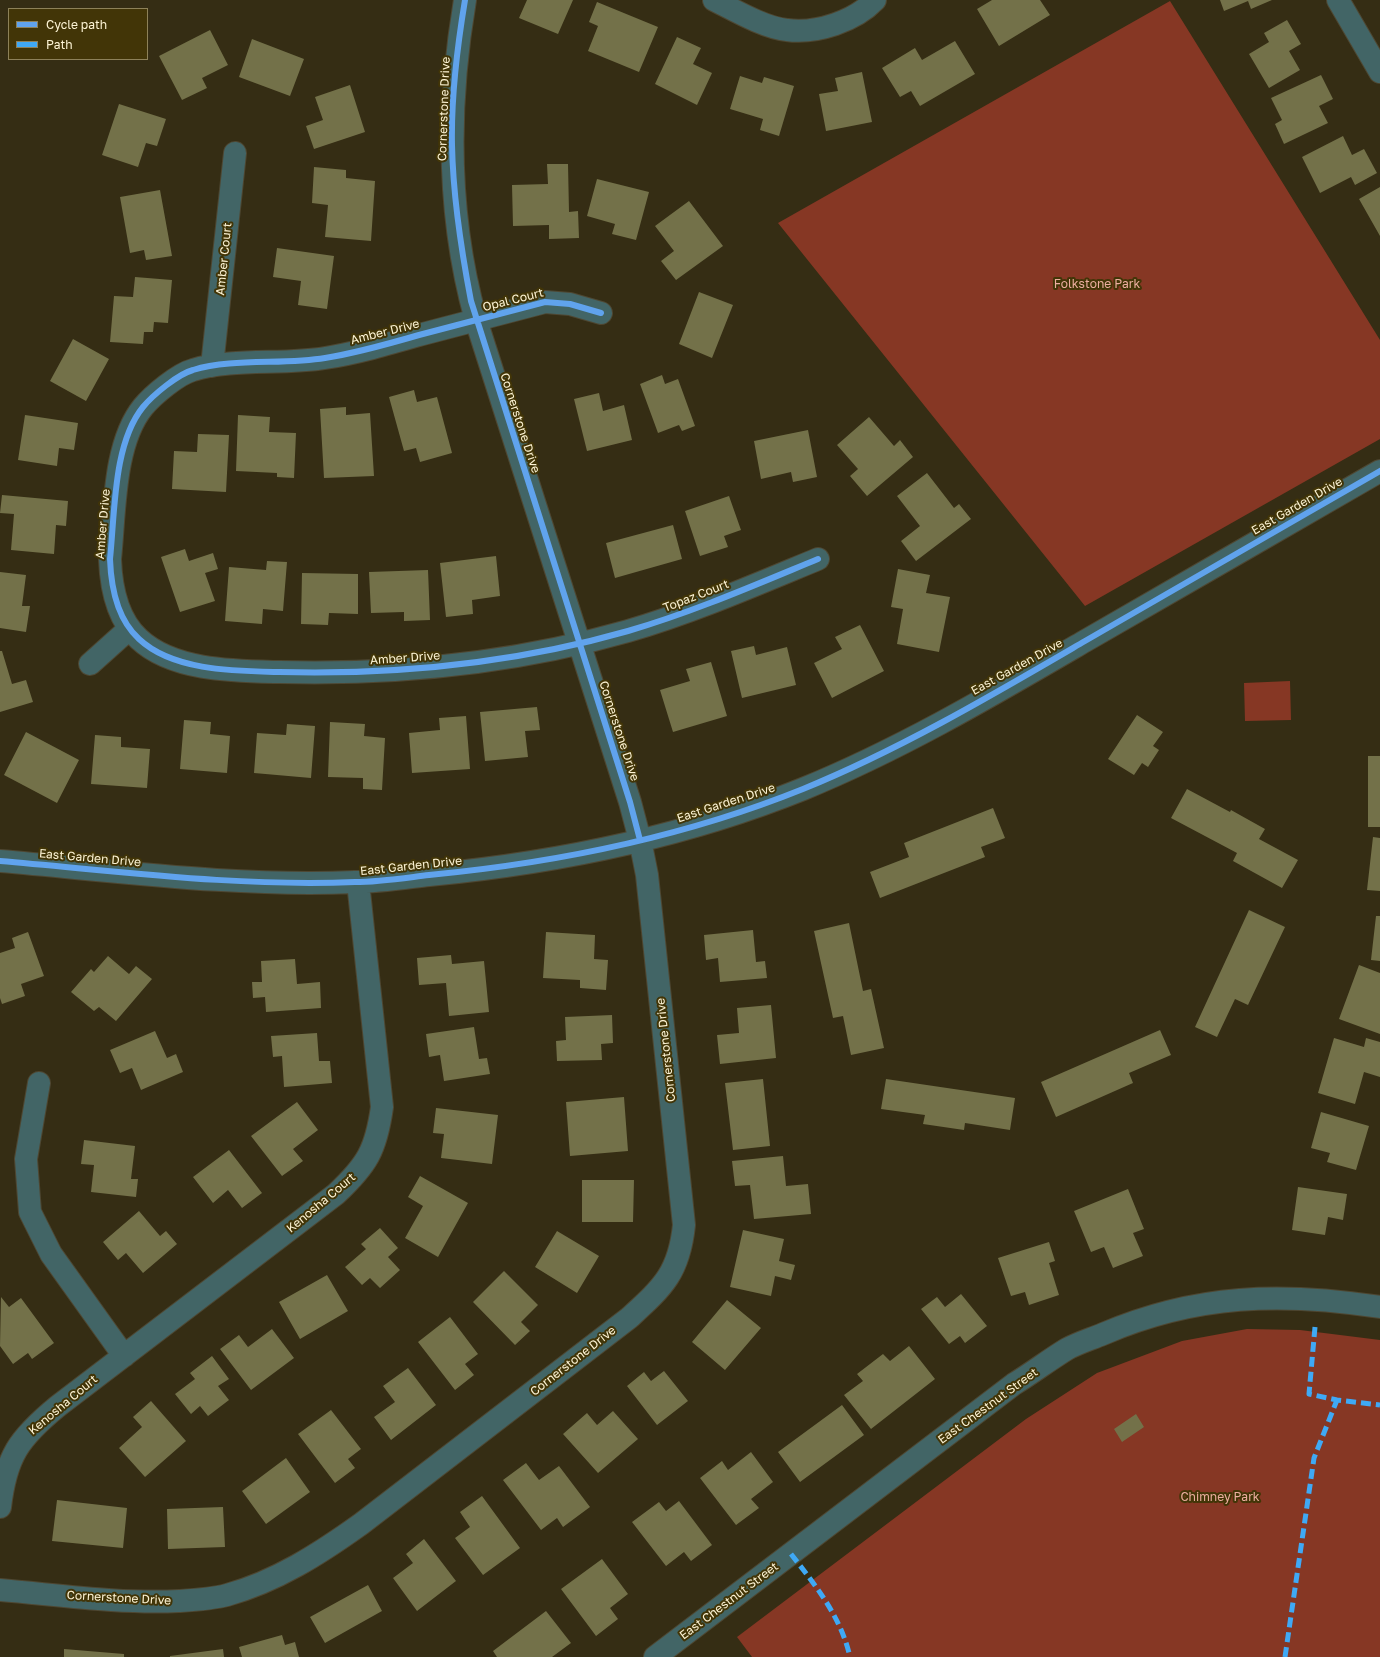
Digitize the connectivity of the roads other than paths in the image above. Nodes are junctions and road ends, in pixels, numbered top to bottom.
1 (465, 0) edge
2 (714, 0) edge
3 (875, 0) edge
4 (1340, 1) edge
5 (1380, 72) edge
6 (235, 153) dead end
7 (601, 313) dead end
8 (476, 320) junction
9 (212, 366) junction
10 (1380, 471) edge
11 (818, 560) dead end
12 (129, 629) junction
13 (579, 644) junction
14 (90, 664) dead end
15 (640, 840) junction
16 (0, 862) edge
17 (358, 882) junction
18 (39, 1084) dead end
19 (1379, 1304) edge
20 (124, 1356) junction
21 (0, 1507) edge
22 (0, 1590) edge
23 (655, 1657) edge

1 - 8 street, Cornerstone Drive
2 - 3 street
4 - 5 street
6 - 9 street, Amber Court
7 - 8 street, Opal Court
8 - 9 street, Amber Drive
8 - 13 street, Cornerstone Drive
9 - 12 street, Amber Drive
10 - 15 street, East Garden Drive
11 - 13 street, Topaz Court
12 - 13 street, Amber Drive
12 - 14 street
13 - 15 street, Cornerstone Drive
15 - 17 street, East Garden Drive
15 - 22 street, Cornerstone Drive
16 - 17 street, East Garden Drive
17 - 20 street, Kenosha Court
18 - 20 street
19 - 23 street, East Chestnut Street
20 - 21 street, Kenosha Court

